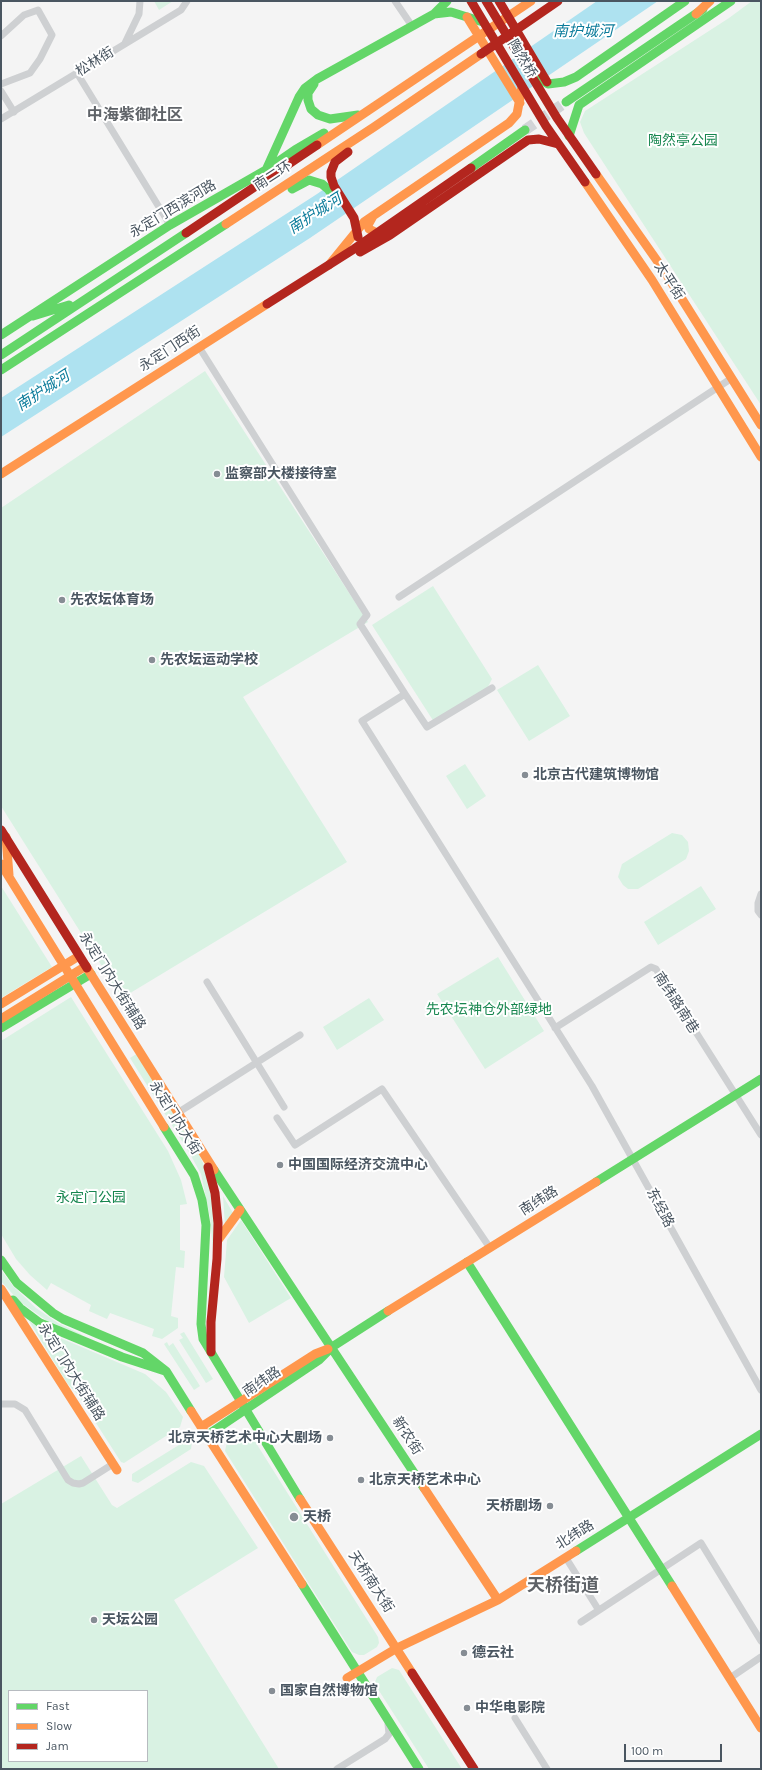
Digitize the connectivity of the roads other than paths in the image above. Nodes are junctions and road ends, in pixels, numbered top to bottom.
1 (140, 1) edge
2 (187, 1) edge
3 (395, 1) edge
4 (448, 1) edge
5 (486, 1) edge
6 (496, 1) edge
7 (500, 1) edge
8 (531, 1) edge
9 (558, 1) edge
10 (686, 1) edge
11 (710, 1) edge
12 (715, 1) edge
13 (731, 1) edge
14 (472, 4) edge
15 (434, 14) junction
16 (494, 14) junction
17 (696, 14) junction
18 (467, 17) junction
19 (483, 22) junction
20 (412, 26) junction
21 (1, 36) edge
22 (124, 44) junction
23 (529, 72) junction
24 (77, 73) junction
25 (317, 79) junction
26 (1, 84) edge
27 (548, 84) junction
28 (522, 87) junction
29 (1, 91) edge
30 (566, 102) tunnel mouth
31 (520, 103) junction
32 (14, 112) junction
33 (363, 113) junction
34 (557, 118) joint
35 (1, 119) edge
36 (546, 126) joint
37 (374, 127) junction
38 (525, 130) tunnel mouth
39 (569, 136) junction
40 (558, 144) junction
41 (266, 170) junction
42 (251, 207) junction
43 (372, 216) junction
44 (352, 218) junction
45 (170, 225) junction
46 (357, 232) junction
47 (376, 233) junction
48 (351, 246) junction
49 (329, 265) junction
50 (85, 301) junction
51 (33, 316) junction
52 (1, 335) edge
53 (198, 347) junction
54 (1, 355) edge
55 (1, 370) edge
56 (732, 378) junction
57 (718, 386) junction
58 (761, 425) edge
59 (761, 457) edge
60 (1, 474) edge
61 (399, 597) dead end
62 (492, 688) dead end
63 (405, 694) junction
64 (3, 833) edge
65 (1, 864) edge
66 (10, 878) junction
67 (761, 894) edge
68 (761, 915) edge
69 (84, 964) junction
70 (69, 974) junction
71 (207, 982) dead end
72 (1, 1004) edge
73 (1, 1012) edge
74 (1, 1019) edge
75 (1, 1028) edge
76 (555, 1028) junction
77 (300, 1035) dead end
78 (256, 1063) junction
79 (761, 1079) edge
80 (735, 1095) junction
81 (284, 1107) dead end
82 (179, 1112) junction
83 (277, 1118) dead end
84 (761, 1135) edge
85 (200, 1146) junction
86 (633, 1159) junction
87 (240, 1210) junction
88 (218, 1240) junction
89 (490, 1248) junction
90 (1, 1260) edge
91 (467, 1262) junction
92 (1, 1288) edge
93 (332, 1347) junction
94 (211, 1352) junction
95 (166, 1371) junction
96 (761, 1390) edge
97 (241, 1402) junction
98 (1, 1404) edge
99 (246, 1411) junction
100 (201, 1426) junction
101 (761, 1434) edge
102 (206, 1436) junction
103 (115, 1467) joint
104 (628, 1518) junction
105 (566, 1558) junction
106 (661, 1570) junction
107 (498, 1600) junction
108 (598, 1609) junction
109 (581, 1622) dead end
110 (761, 1641) edge
111 (397, 1648) junction
112 (761, 1657) edge
113 (356, 1672) junction
114 (347, 1678) dead end
115 (730, 1678) junction
116 (515, 1718) dead end
117 (388, 1720) junction
118 (761, 1728) edge
119 (337, 1769) edge
120 (419, 1769) edge
121 (474, 1769) edge
122 (547, 1769) edge

1 - 22 street
2 - 22 street, 松林街
3 - 20 street
4 - 15 main road
5 - 16 main road, 陶然桥
6 - 16 main road
7 - 27 main road
8 - 33 main road, 南二环
9 - 37 main road, 南二环
10 - 27 main road
11 - 17 main road
12 - 17 main road
13 - 39 main road
14 - 19 main road, 陶然桥
15 - 18 main road
15 - 20 main road
16 - 23 main road, 陶然桥
17 - 30 main road
18 - 19 main road
18 - 31 main road
19 - 28 main road, 陶然桥
20 - 25 main road
21 - 26 street
22 - 24 street, 松林街
23 - 27 main road
23 - 34 main road, 陶然桥
24 - 32 street, 松林街
24 - 45 street
25 - 33 main road
25 - 41 main road
28 - 31 main road
28 - 36 main road, 陶然桥
29 - 32 street
31 - 43 main road
32 - 35 street, 松林街
33 - 41 main road, 永定门西滨河路
33 - 50 main road, 南二环
34 - 39 main road, 太平街
36 - 40 main road, 太平街
37 - 42 main road, 南二环
37 - 44 main road
38 - 47 main road
39 - 56 main road, 太平街
40 - 49 main road
40 - 57 main road, 太平街
41 - 45 main road, 永定门西滨河路
42 - 44 main road
42 - 55 main road, 南二环
43 - 44 main road
43 - 46 main road
43 - 47 main road
44 - 46 main road
44 - 48 main road
45 - 51 main road, 永定门西滨河路
46 - 48 main road
47 - 48 main road
48 - 49 main road
49 - 53 main road, 永定门西街
50 - 51 main road
50 - 54 main road, 南二环
51 - 52 main road, 永定门西滨河路
53 - 60 main road, 永定门西街
53 - 63 street
56 - 57 street
56 - 58 main road, 太平街
57 - 59 main road, 太平街
57 - 61 street
62 - 63 street
63 - 76 street, 东经路
64 - 66 main road
64 - 69 main road, 永定门内大街辅路
65 - 66 main road, 永定门内大街
66 - 70 main road, 永定门内大街
67 - 68 street
69 - 70 main road
69 - 70 main road
69 - 82 main road, 永定门内大街辅路
70 - 72 main road
70 - 73 main road
70 - 74 main road
70 - 75 main road
70 - 94 main road, 永定门内大街
71 - 78 street
76 - 80 street, 南纬路南巷
76 - 86 street, 东经路
77 - 78 street
78 - 81 street
78 - 82 street
79 - 80 main road, 南纬路
80 - 84 street
80 - 86 main road, 南纬路
82 - 85 main road, 永定门内大街辅路
83 - 89 street
85 - 87 main road, 永定门内大街
85 - 88 main road
86 - 89 main road, 南纬路
86 - 96 street, 东经路
87 - 88 main road
87 - 93 main road, 永定门内大街
88 - 94 main road
89 - 91 main road, 南纬路
90 - 95 main road
91 - 93 main road, 南纬路
91 - 104 main road
92 - 95 main road
92 - 103 main road, 永定门内大街辅路
93 - 97 main road, 南纬路
93 - 99 main road, 南纬路
93 - 107 main road, 新农街
94 - 97 main road, 永定门内大街
95 - 100 main road
97 - 99 main road, 永定门内大街
97 - 100 main road, 南纬路
98 - 103 street
99 - 102 main road, 南纬路
99 - 111 main road, 天桥南大街
100 - 102 main road
101 - 104 main road, 北纬路
102 - 113 main road
104 - 105 main road, 北纬路
104 - 106 main road
105 - 107 main road, 北纬路
105 - 108 street
106 - 108 street
106 - 110 street
106 - 115 main road
107 - 111 main road, 北纬路
108 - 109 street
111 - 113 main road, 北纬路
111 - 121 main road, 天桥南大街
112 - 115 street
113 - 114 main road, 北纬路
113 - 117 main road
115 - 118 main road
116 - 122 street
117 - 119 street
117 - 120 main road

